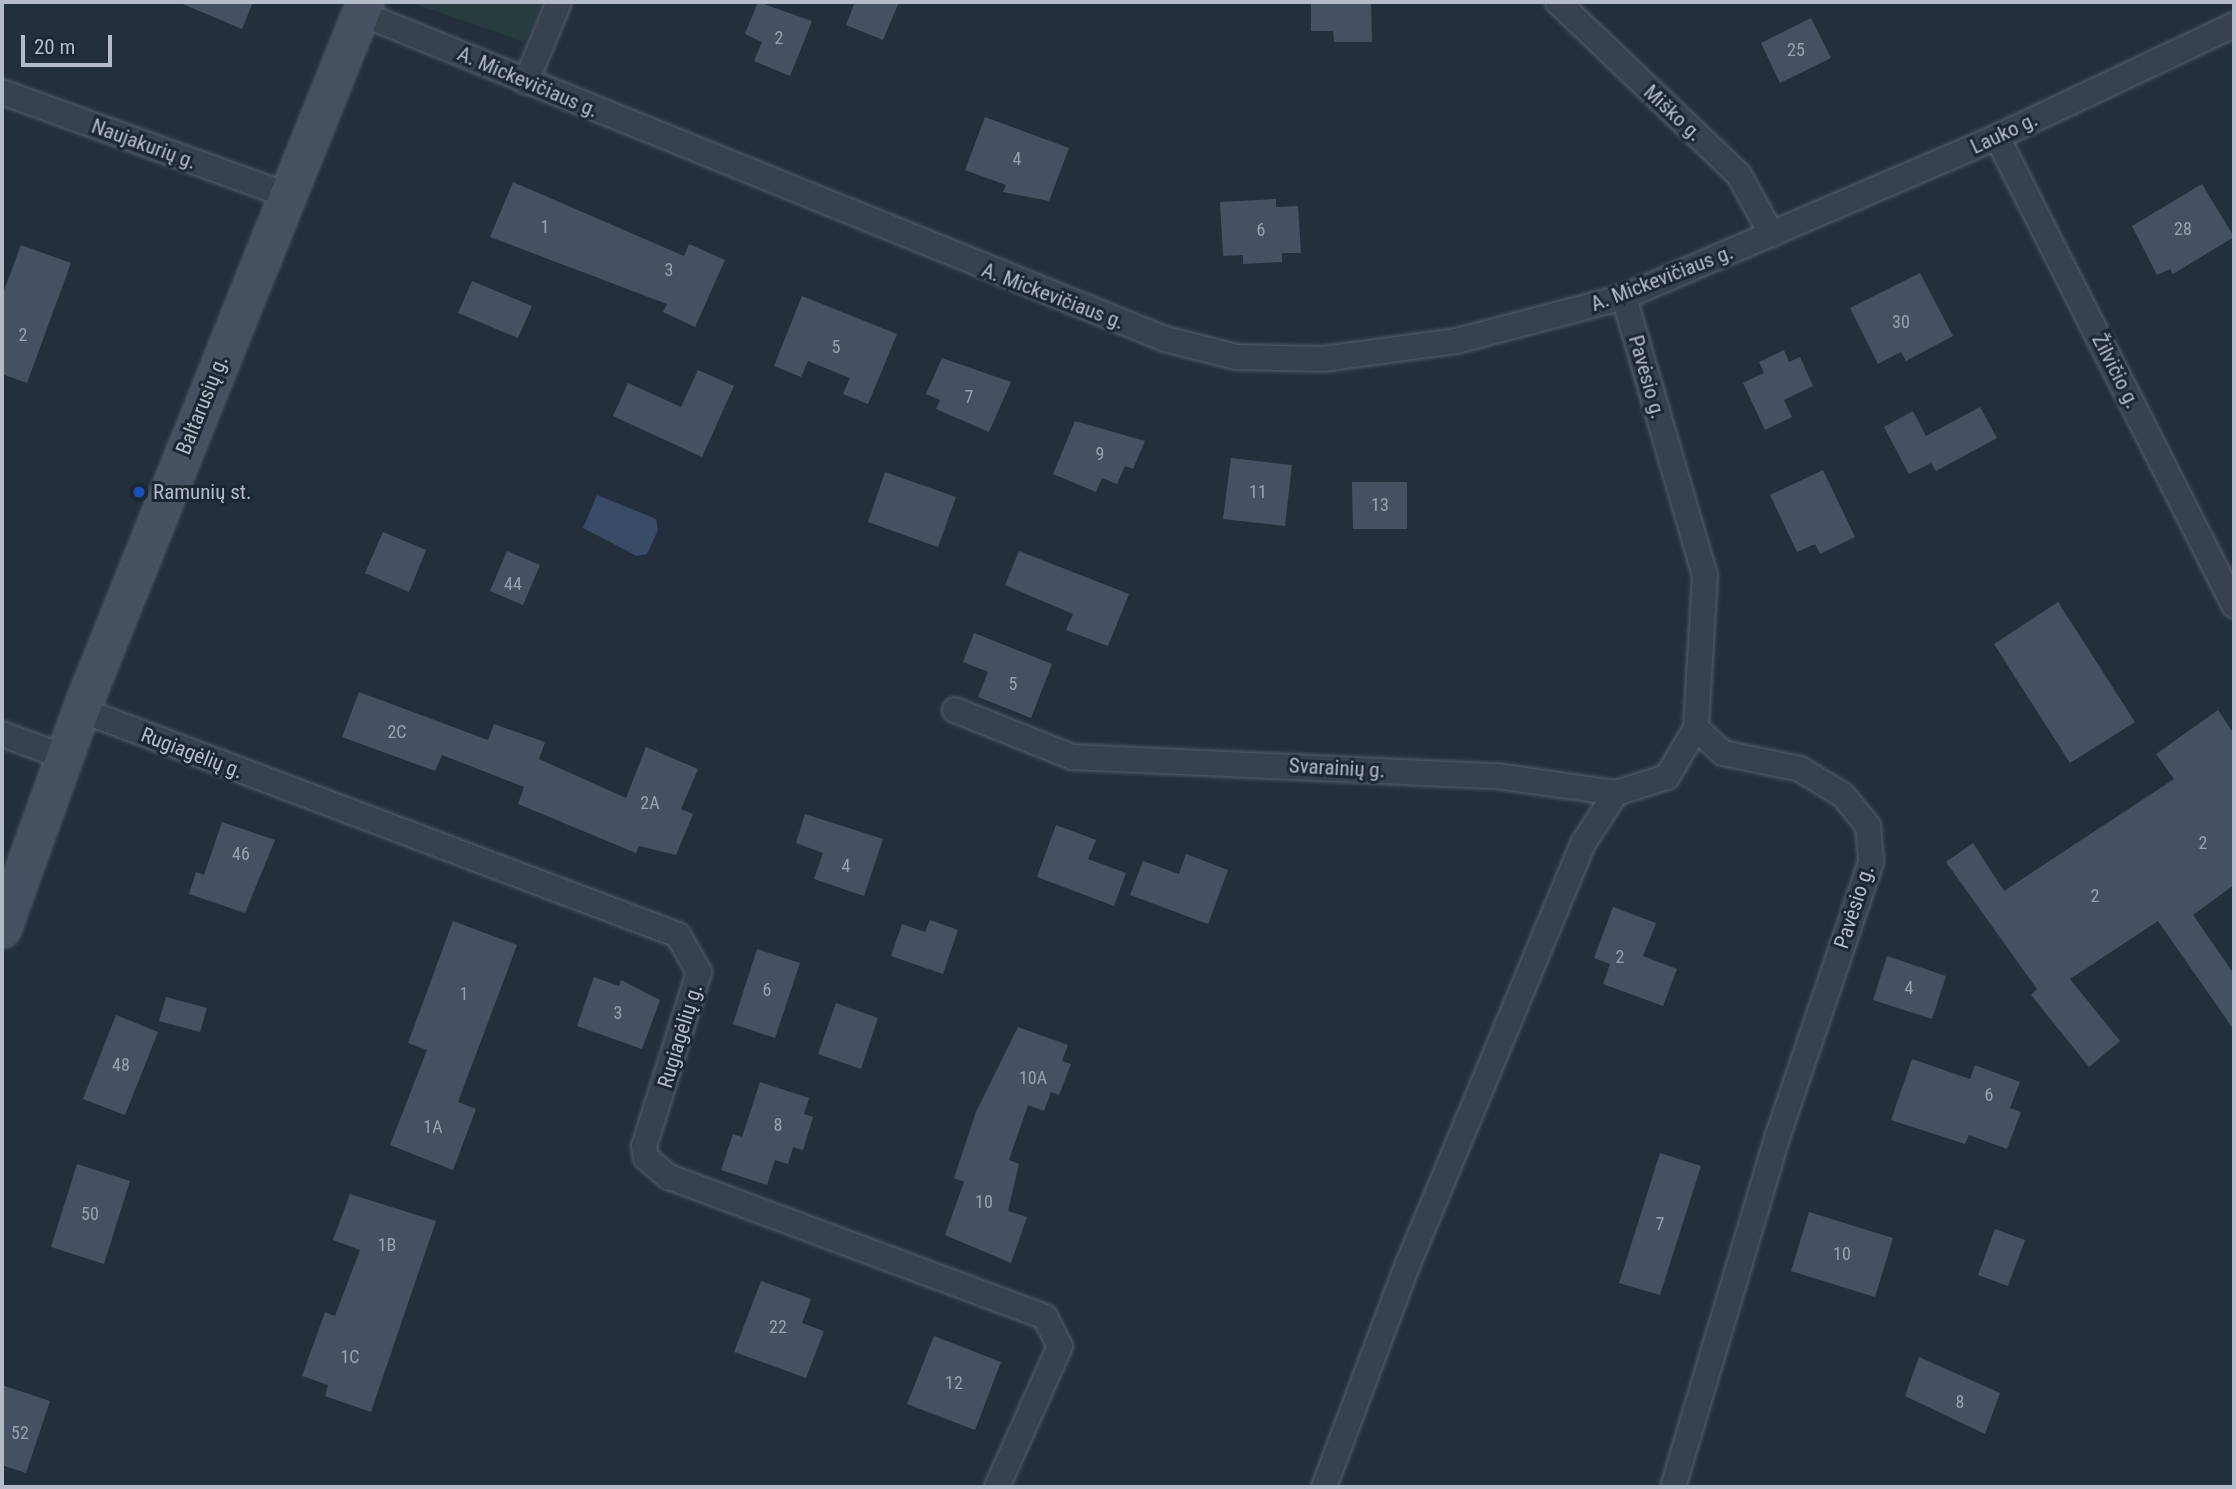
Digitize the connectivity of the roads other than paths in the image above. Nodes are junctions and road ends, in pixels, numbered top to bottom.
1 (559, 2) edge
2 (1558, 2) edge
3 (363, 7) edge
4 (2234, 25) edge
5 (526, 82) junction
6 (2, 92) edge
7 (1997, 137) junction
8 (286, 195) junction
9 (1772, 235) junction
10 (1624, 297) junction
11 (2234, 605) edge
12 (81, 710) junction
13 (955, 710) dead end
14 (1696, 728) junction
15 (2, 734) edge
16 (64, 757) junction
17 (1616, 793) junction
18 (2, 929) edge
19 (997, 1487) edge
20 (1324, 1487) edge
21 (1673, 1487) edge

1 - 5 street
2 - 9 street, Miško g.
3 - 5 street, A. Mickevičiaus g.
3 - 8 main road, Baltarusių g.
4 - 7 street, Lauko g.
5 - 10 street, A. Mickevičiaus g.
6 - 8 street, Naujakurių g.
7 - 9 street, Lauko g.
7 - 11 street, Žilvičio g.
8 - 12 main road, Baltarusių g.
9 - 10 street, A. Mickevičiaus g.
10 - 14 street, Pavėsio g.
12 - 16 main road, Baltarusių g.
12 - 19 street, Rugiagėlių g.
13 - 17 street, Svarainių g.
14 - 17 street, Svarainių g.
14 - 21 street, Pavėsio g.
15 - 16 street
16 - 18 main road, Baltarusių g.
17 - 20 street

